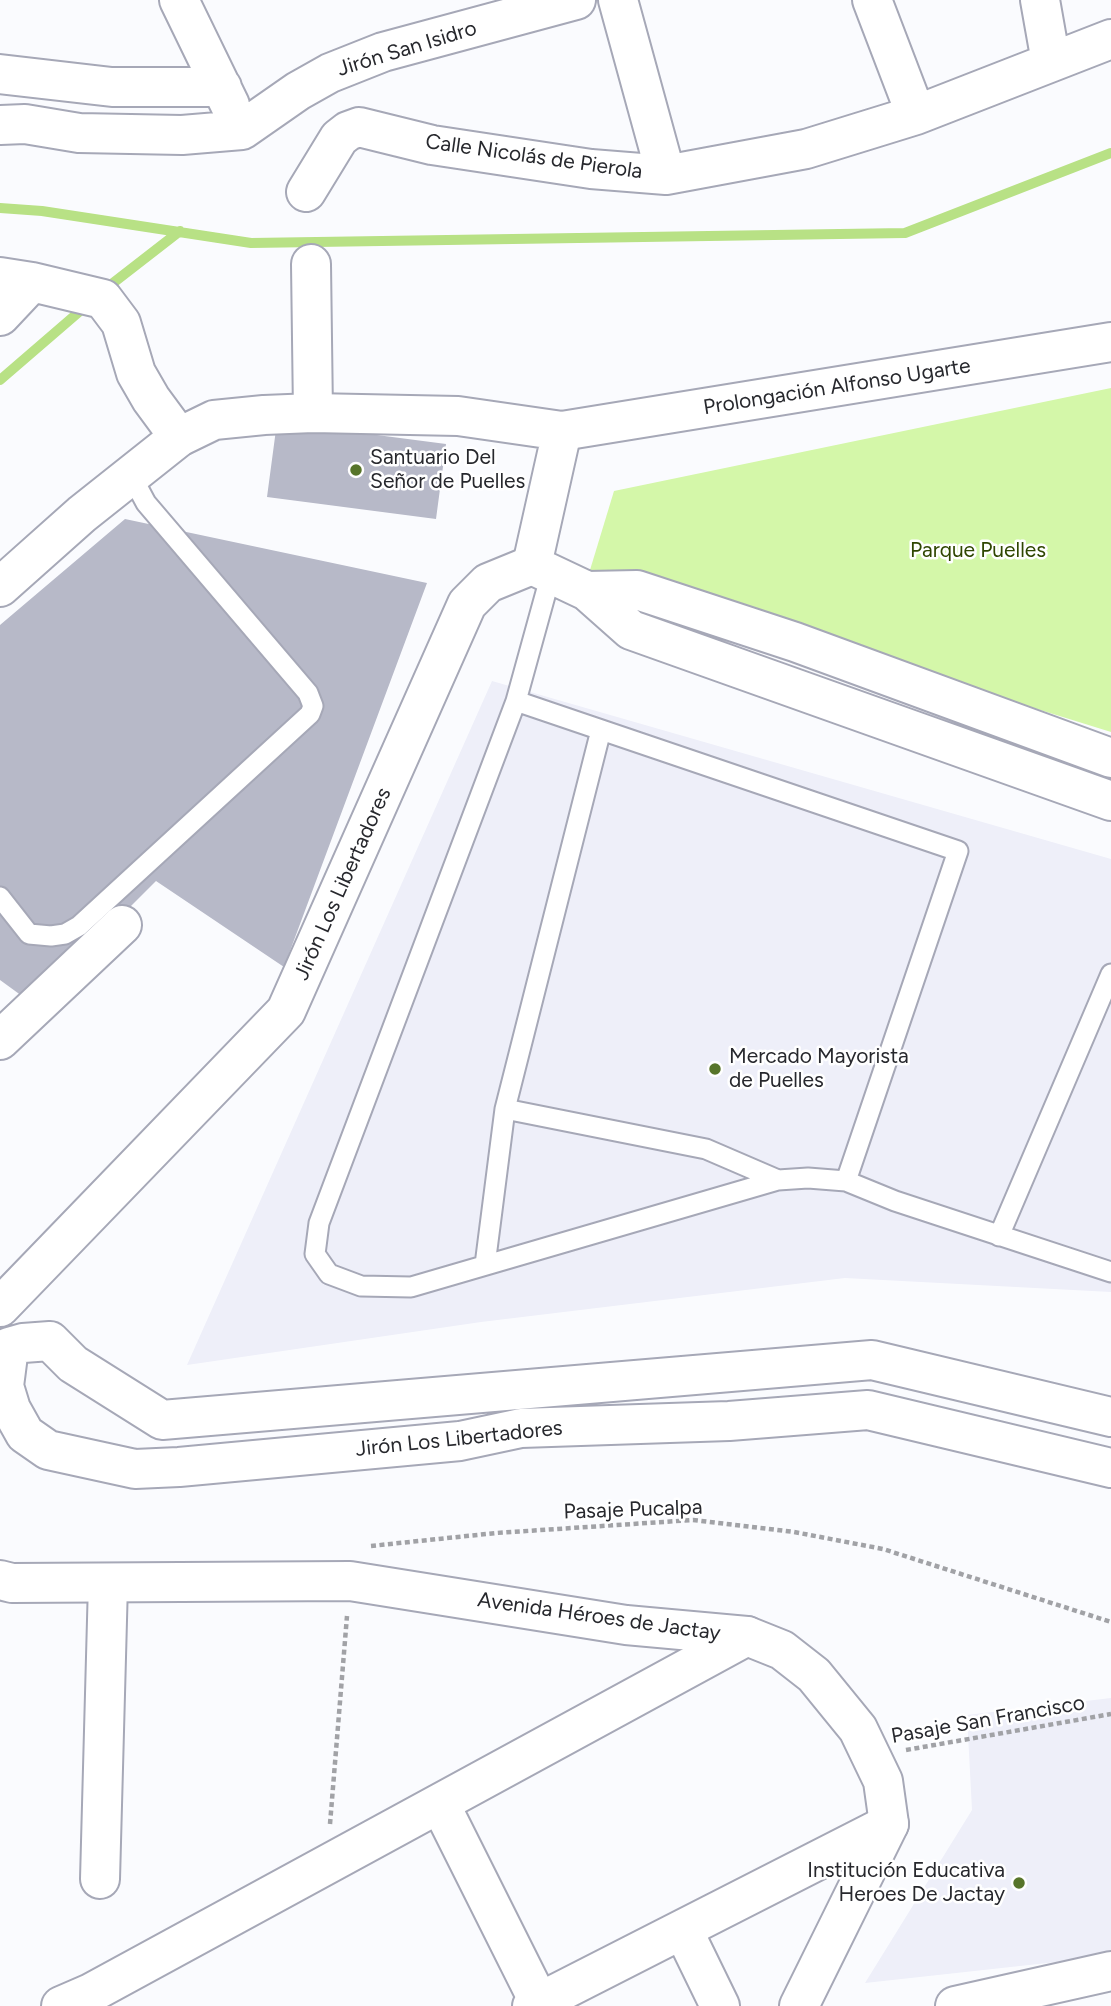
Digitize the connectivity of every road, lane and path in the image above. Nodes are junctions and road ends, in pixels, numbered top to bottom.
1 (179, 0) edge
2 (576, 0) edge
3 (618, 0) edge
4 (872, 0) edge
5 (1040, 0) edge
6 (1111, 39) edge
7 (1051, 62) junction
8 (0, 74) edge
9 (222, 87) junction
10 (916, 115) junction
11 (8, 118) edge
12 (242, 130) junction
13 (666, 175) junction
14 (306, 192) dead end
15 (311, 264) dead end
16 (16, 279) edge
17 (0, 316) edge
18 (1111, 342) edge
19 (313, 413) junction
20 (562, 431) junction
21 (179, 437) junction
22 (131, 475) junction
23 (541, 570) junction
24 (0, 587) edge
25 (587, 591) junction
26 (516, 701) junction
27 (601, 730) junction
28 (1111, 758) edge
29 (1111, 801) edge
30 (0, 897) edge
31 (122, 925) dead end
32 (1111, 974) edge
33 (0, 1040) edge
34 (505, 1109) junction
35 (778, 1180) junction
36 (846, 1181) junction
37 (999, 1236) junction
38 (485, 1265) junction
39 (1111, 1272) edge
40 (0, 1307) edge
41 (4, 1343) edge
42 (1111, 1418) edge
43 (1111, 1468) edge
44 (354, 1564) junction
45 (0, 1580) edge
46 (108, 1583) junction
47 (1111, 1622) edge
48 (747, 1636) junction
49 (1111, 1714) edge
50 (871, 1756) junction
51 (440, 1804) junction
52 (888, 1824) junction
53 (327, 1863) junction
54 (100, 1880) dead end
55 (683, 1930) junction
56 (1111, 1971) edge
57 (83, 2002) edge
58 (535, 2004) edge
59 (720, 2006) edge
60 (799, 2006) edge
61 (955, 2006) edge

1 - 9 street
2 - 12 street, Jirón San Isidro
3 - 13 street
4 - 10 street
5 - 7 street
6 - 7 street, Calle Nicolás de Pierola
7 - 10 street, Calle Nicolás de Pierola
8 - 9 street
9 - 12 street
10 - 13 street, Calle Nicolás de Pierola
11 - 12 street
13 - 14 street, Calle Nicolás de Pierola
15 - 19 street
16 - 17 street
16 - 21 street
18 - 20 street, Prolongación Alfonso Ugarte
19 - 20 street, Prolongación Alfonso Ugarte
19 - 21 street, Prolongación Alfonso Ugarte
20 - 23 street
21 - 22 street, Prolongación Alfonso Ugarte
22 - 24 street, Prolongación Alfonso Ugarte
22 - 30 lane
23 - 25 street
23 - 26 lane
23 - 40 street, Jirón Los Libertadores
25 - 28 street
25 - 29 street
26 - 27 lane
26 - 38 lane
27 - 34 lane
27 - 36 lane
31 - 33 street
32 - 37 lane
34 - 35 lane
34 - 38 lane
35 - 36 lane
35 - 38 lane
36 - 37 lane
37 - 39 lane
41 - 42 street, Jirón Los Libertadores
41 - 43 street, Jirón Los Libertadores
44 - 46 street, Avenida Héroes de Jactay
44 - 47 path, Pasaje Pucalpa
44 - 48 street, Avenida Héroes de Jactay
44 - 53 path
45 - 46 street, Avenida Héroes de Jactay
46 - 54 street
48 - 50 street, Avenida Héroes de Jactay
48 - 51 street
49 - 50 path, Pasaje San Francisco
50 - 52 street, Avenida Héroes de Jactay
51 - 53 street
51 - 58 street
52 - 55 street
52 - 60 street
53 - 57 street
55 - 58 street
55 - 59 street
56 - 61 street

